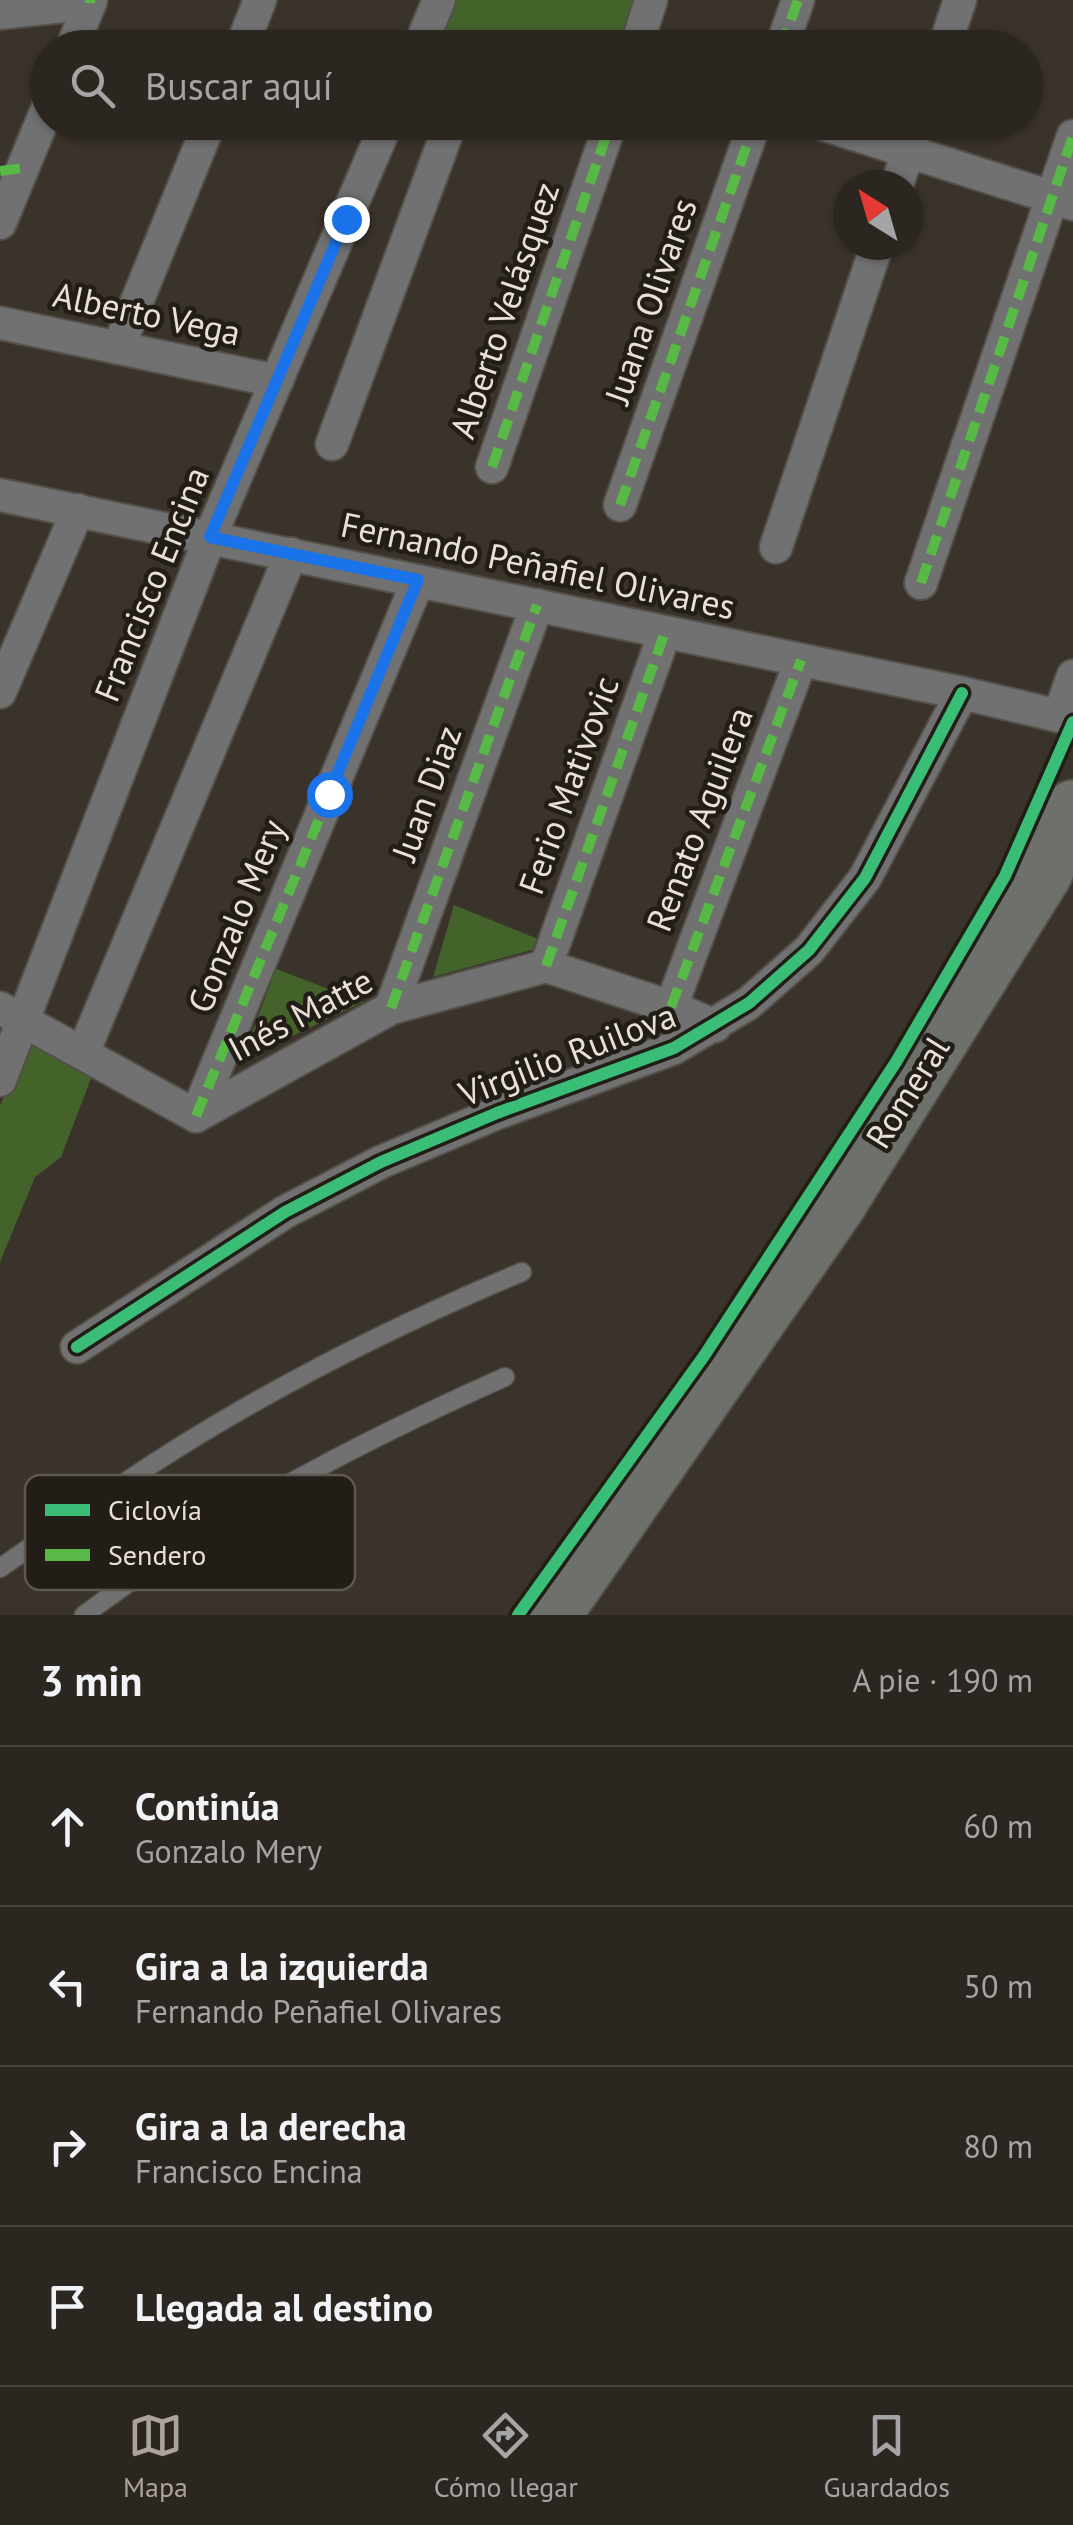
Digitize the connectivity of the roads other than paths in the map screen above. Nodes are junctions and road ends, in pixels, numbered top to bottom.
1 (260, 0) edge
2 (439, 0) edge
3 (652, 0) edge
4 (798, 0) edge
5 (960, 0) edge
6 (90, 1) edge
7 (0, 13) edge
8 (79, 30) edge
9 (248, 30) edge
10 (426, 30) edge
11 (642, 30) edge
12 (787, 30) edge
13 (950, 30) edge
14 (1073, 136) edge
15 (30, 137) edge
16 (203, 140) edge
17 (379, 140) edge
18 (443, 140) edge
19 (604, 140) edge
20 (748, 140) edge
21 (912, 140) edge
22 (920, 140) edge
23 (11, 169) edge
24 (902, 170) edge
25 (1063, 201) edge
26 (0, 223) edge
27 (872, 260) edge
28 (0, 323) edge
29 (118, 348) junction
30 (277, 381) junction
31 (332, 444) dead end
32 (492, 466) dead end
33 (0, 495) edge
34 (620, 505) dead end
35 (78, 510) junction
36 (210, 537) junction
37 (776, 546) dead end
38 (290, 554) junction
39 (418, 580) junction
40 (921, 583) dead end
41 (536, 605) junction
42 (665, 632) junction
43 (802, 660) junction
44 (1073, 676) edge
45 (0, 692) edge
46 (962, 693) junction
47 (1073, 808) edge
48 (546, 966) junction
49 (671, 1007) junction
50 (391, 1008) junction
51 (12, 1015) edge
52 (715, 1026) junction
53 (83, 1053) junction
54 (0, 1080) edge
55 (196, 1116) junction
56 (522, 1272) dead end
57 (77, 1347) dead end
58 (726, 1369) junction
59 (505, 1378) dead end
60 (134, 1475) edge
61 (306, 1475) edge
62 (25, 1551) edge
63 (0, 1568) edge
64 (120, 1590) edge
65 (84, 1615) edge
66 (553, 1615) edge
67 (596, 1615) edge

1 - 9 street
2 - 10 street
3 - 11 street
4 - 12 street
5 - 13 street
6 - 7 street
6 - 8 street
14 - 25 street
15 - 23 street
16 - 29 street
17 - 30 street, Francisco Encina
18 - 31 street
19 - 32 street, Alberto Velásquez
20 - 34 street, Juana Olivares
21 - 24 street
22 - 25 street
23 - 26 street
25 - 40 street
27 - 37 street
28 - 29 street, Alberto Vega
29 - 30 street, Alberto Vega
30 - 36 street, Francisco Encina
33 - 35 street, Fernando Peñafiel Olivares
35 - 36 street, Fernando Peñafiel Olivares
35 - 45 street
36 - 38 street, Fernando Peñafiel Olivares
36 - 51 street, Francisco Encina
38 - 39 street, Fernando Peñafiel Olivares
38 - 53 street
39 - 41 street, Fernando Peñafiel Olivares
39 - 55 street, Gonzalo Mery
41 - 42 street, Fernando Peñafiel Olivares
41 - 50 street, Juan Diaz
42 - 43 street, Fernando Peñafiel Olivares
42 - 48 street, Ferio Mativovic
43 - 46 street, Fernando Peñafiel Olivares
43 - 49 street, Renato Aguilera
44 - 46 street, Fernando Peñafiel Olivares
46 - 52 street, Virgilio Ruilova
47 - 58 highway, Romeral
48 - 49 street
48 - 50 street, Inés Matte
49 - 52 street
50 - 55 street, Inés Matte
51 - 53 street
51 - 54 street, Francisco Encina
52 - 57 street, Virgilio Ruilova
53 - 55 street
56 - 60 lane
58 - 66 highway, Romeral
58 - 67 highway, Romeral
59 - 61 lane
62 - 63 lane
64 - 65 lane

